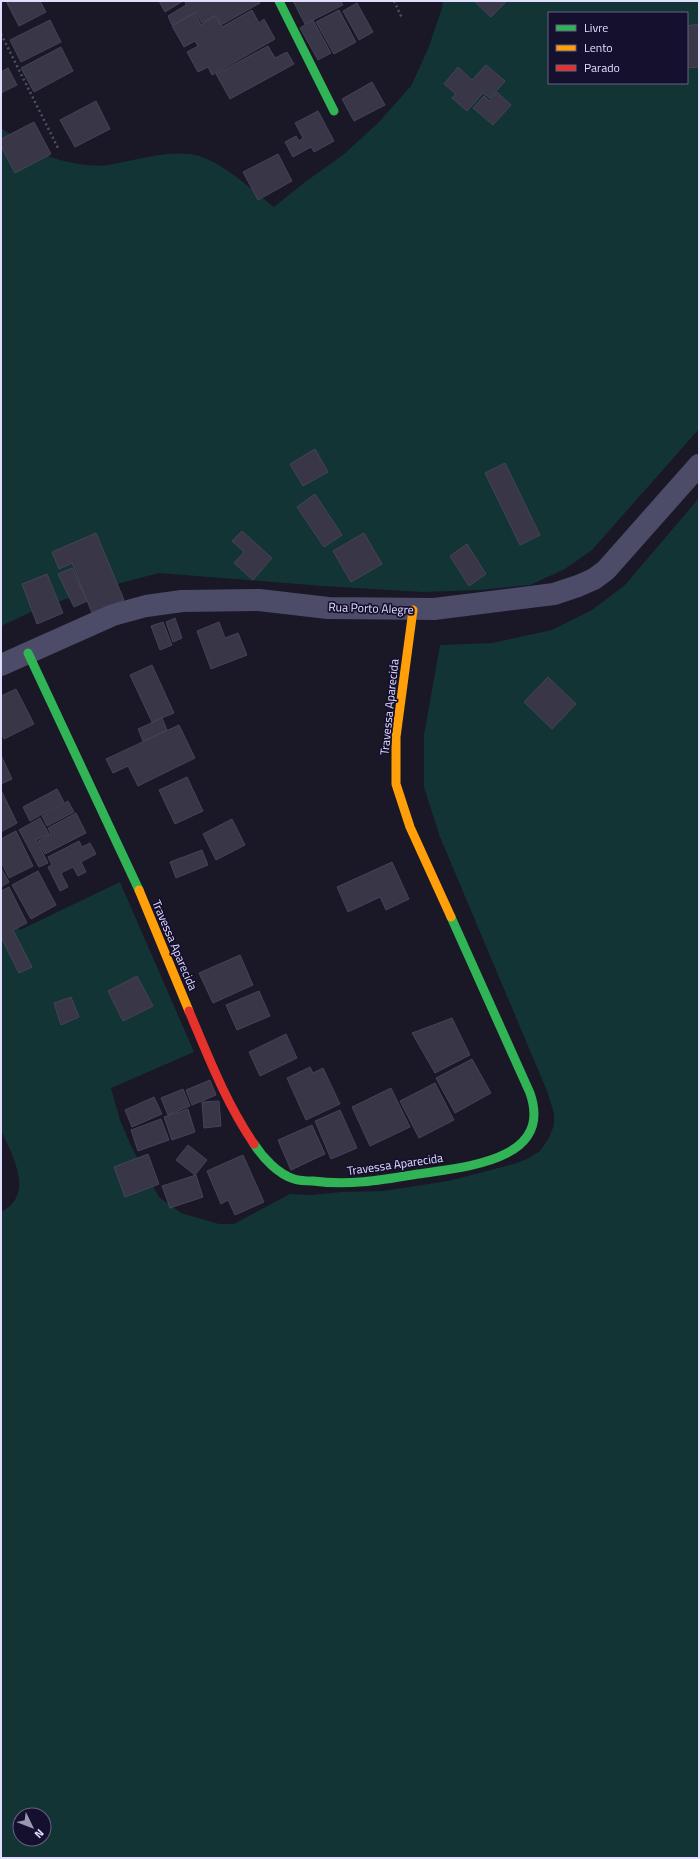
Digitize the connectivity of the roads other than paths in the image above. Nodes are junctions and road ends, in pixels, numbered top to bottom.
1 (279, 1) edge
2 (334, 111) dead end
3 (699, 464) edge
4 (413, 610) junction
5 (28, 652) junction
6 (1, 665) edge

1 - 2 street
3 - 4 street, Rua Porto Alegre
4 - 5 street, Rua Porto Alegre
4 - 5 street, Travessa Aparecida
5 - 6 street, Rua Porto Alegre

